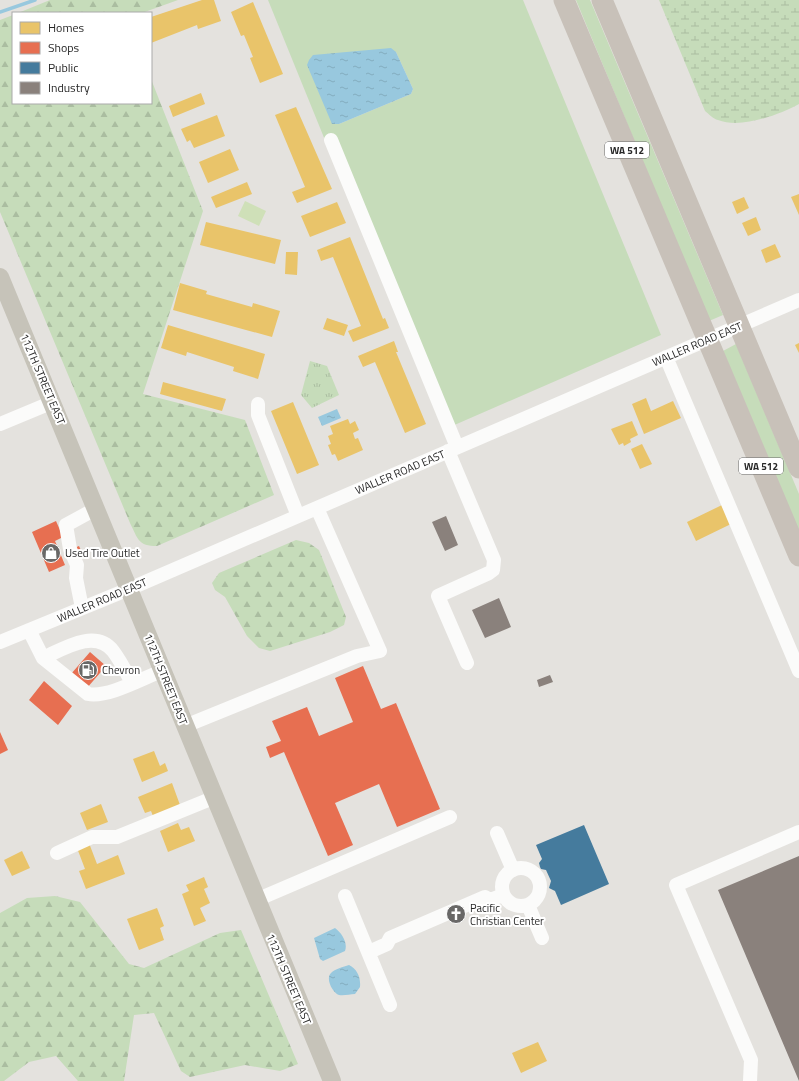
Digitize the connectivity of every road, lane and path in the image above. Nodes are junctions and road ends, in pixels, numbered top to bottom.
1 (564, 0) edge
2 (602, 0) edge
3 (331, 140) dead end
4 (0, 277) edge
5 (799, 300) edge
6 (666, 357) junction
7 (53, 402) junction
8 (258, 404) dead end
9 (0, 424) edge
10 (452, 449) junction
11 (799, 468) edge
12 (97, 508) junction
13 (317, 508) junction
14 (298, 516) junction
15 (799, 556) edge
16 (129, 589) junction
17 (82, 608) junction
18 (29, 630) junction
19 (0, 642) edge
20 (43, 658) junction
21 (467, 662) dead end
22 (162, 671) junction
23 (799, 671) edge
24 (132, 683) junction
25 (185, 726) junction
26 (213, 798) junction
27 (450, 817) dead end
28 (799, 832) edge
29 (497, 833) dead end
30 (57, 853) dead end
31 (513, 870) junction
32 (345, 896) dead end
33 (497, 897) junction
34 (256, 900) junction
35 (528, 904) junction
36 (542, 938) dead end
37 (369, 952) junction
38 (390, 1005) dead end
39 (332, 1081) edge
40 (750, 1081) edge

1 - 15 highway, WA 512
2 - 11 highway, WA 512
3 - 10 street
4 - 7 main road, 112TH STREET EAST
5 - 6 street, WALLER ROAD EAST
6 - 10 street, WALLER ROAD EAST
6 - 23 street
7 - 9 street
7 - 12 main road, 112TH STREET EAST
8 - 14 street
10 - 13 street, WALLER ROAD EAST
10 - 21 street
12 - 16 main road, 112TH STREET EAST
12 - 17 street
13 - 14 street, WALLER ROAD EAST
13 - 25 street
14 - 16 street, WALLER ROAD EAST
16 - 17 street, WALLER ROAD EAST
16 - 22 main road, 112TH STREET EAST
17 - 18 street, WALLER ROAD EAST
18 - 19 street, WALLER ROAD EAST
18 - 20 street
20 - 24 street
20 - 24 street
22 - 24 street
22 - 25 main road, 112TH STREET EAST
25 - 26 main road, 112TH STREET EAST
26 - 30 street
26 - 34 main road, 112TH STREET EAST
27 - 34 street
28 - 40 street
29 - 31 street
31 - 33 street
31 - 35 street
32 - 37 street
33 - 35 street
33 - 37 street
34 - 39 main road, 112TH STREET EAST
35 - 36 street
37 - 38 street

